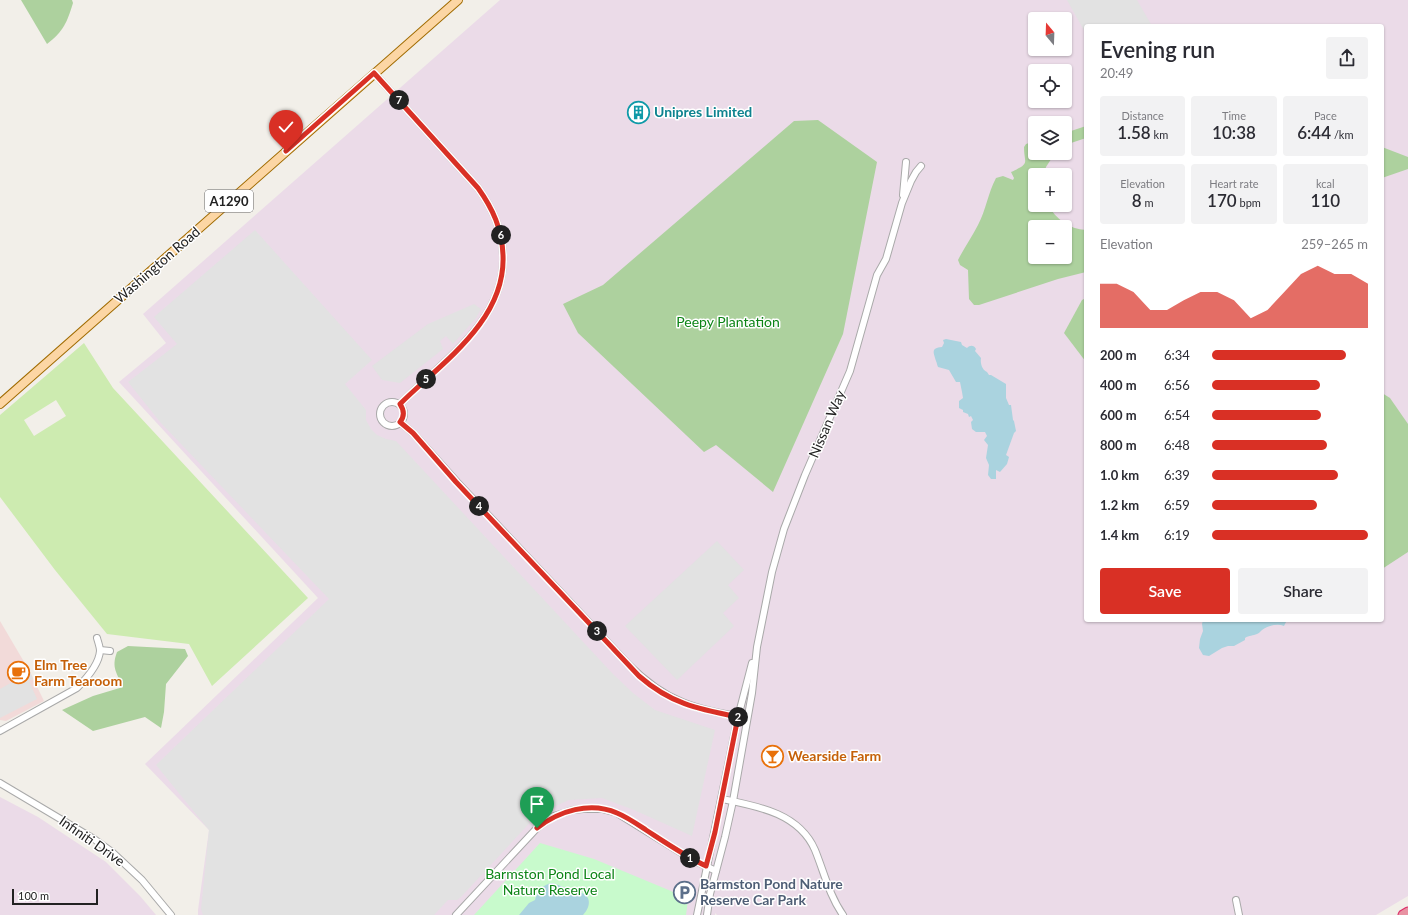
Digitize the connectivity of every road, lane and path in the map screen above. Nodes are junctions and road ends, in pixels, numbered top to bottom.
1 (458, 0) edge
2 (374, 73) junction
3 (906, 162) dead end
4 (921, 166) dead end
5 (902, 203) junction
6 (0, 404) edge
7 (400, 404) junction
8 (400, 422) junction
9 (97, 638) dead end
10 (757, 647) junction
11 (100, 650) junction
12 (110, 651) dead end
13 (738, 717) junction
14 (747, 718) junction
15 (0, 731) edge
16 (0, 783) edge
17 (722, 799) junction
18 (733, 801) junction
19 (706, 866) junction
20 (716, 871) junction
21 (1236, 900) dead end
22 (1408, 912) edge
23 (171, 915) edge
24 (456, 915) edge
25 (697, 915) edge
26 (707, 915) edge
27 (843, 915) edge
28 (1239, 915) edge
29 (1403, 915) edge

1 - 2 main road, Washington Road / A1290
2 - 6 main road, Washington Road / A1290
2 - 7 street
3 - 5 street
4 - 5 street
5 - 10 street, Nissan Way
7 - 8 street
7 - 8 street
8 - 13 street
9 - 11 street
10 - 13 street, Nissan Way
10 - 14 street, Nissan Way
11 - 12 street
11 - 15 street
13 - 14 street
13 - 17 street, Nissan Way
14 - 18 street, Nissan Way
16 - 23 street, Infiniti Drive
17 - 18 street
17 - 19 street, Nissan Way
18 - 20 street, Nissan Way
18 - 27 street
19 - 20 street
19 - 24 street
19 - 25 street, Nissan Way
20 - 26 street, Nissan Way
21 - 28 street
22 - 29 highway

